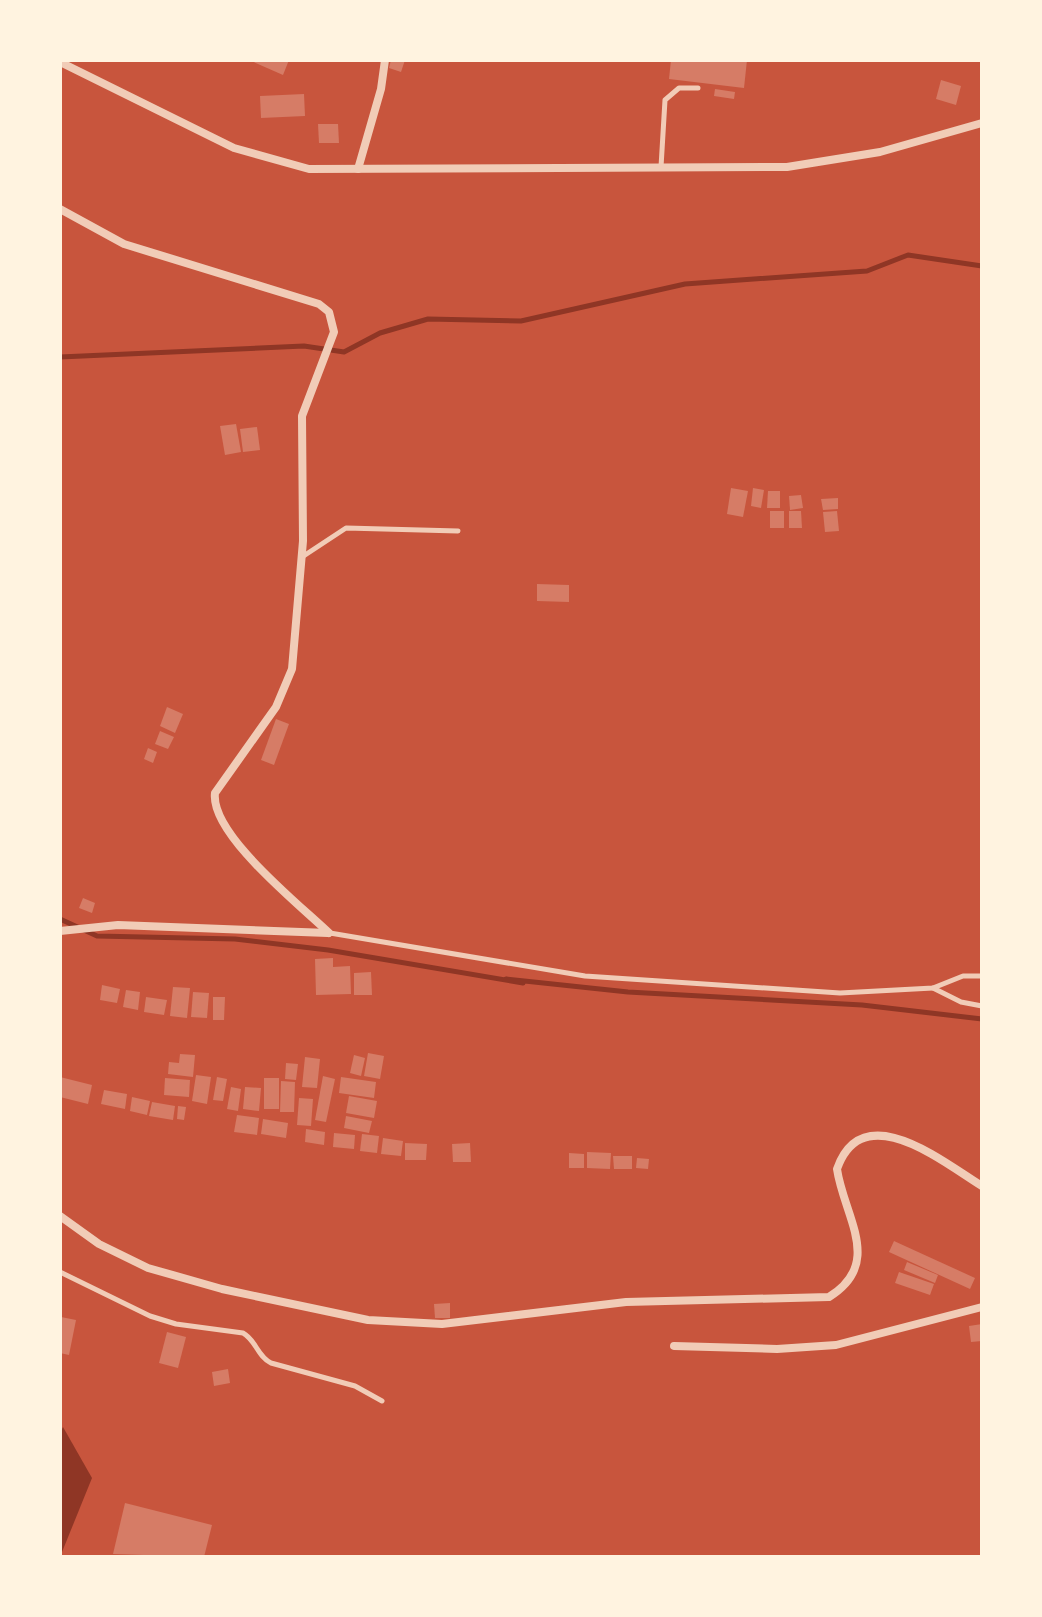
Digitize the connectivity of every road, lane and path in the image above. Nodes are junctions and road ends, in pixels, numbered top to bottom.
1 (385, 60) edge
2 (60, 62) edge
3 (698, 88) dead end
4 (982, 123) edge
5 (661, 168) junction
6 (358, 169) junction
7 (60, 209) edge
8 (458, 531) dead end
9 (301, 558) junction
10 (60, 931) edge
11 (329, 933) junction
12 (982, 976) edge
13 (933, 988) junction
14 (982, 1006) edge
15 (982, 1186) edge
16 (60, 1216) edge
17 (60, 1272) edge
18 (982, 1307) edge
19 (674, 1346) dead end
20 (382, 1401) dead end

1 - 6 street
2 - 6 street
3 - 5 lane
4 - 5 street
5 - 6 street
7 - 9 street
8 - 9 lane
9 - 11 street
10 - 11 street
11 - 13 lane
12 - 13 lane
13 - 14 lane
15 - 16 street
17 - 20 lane
18 - 19 street

